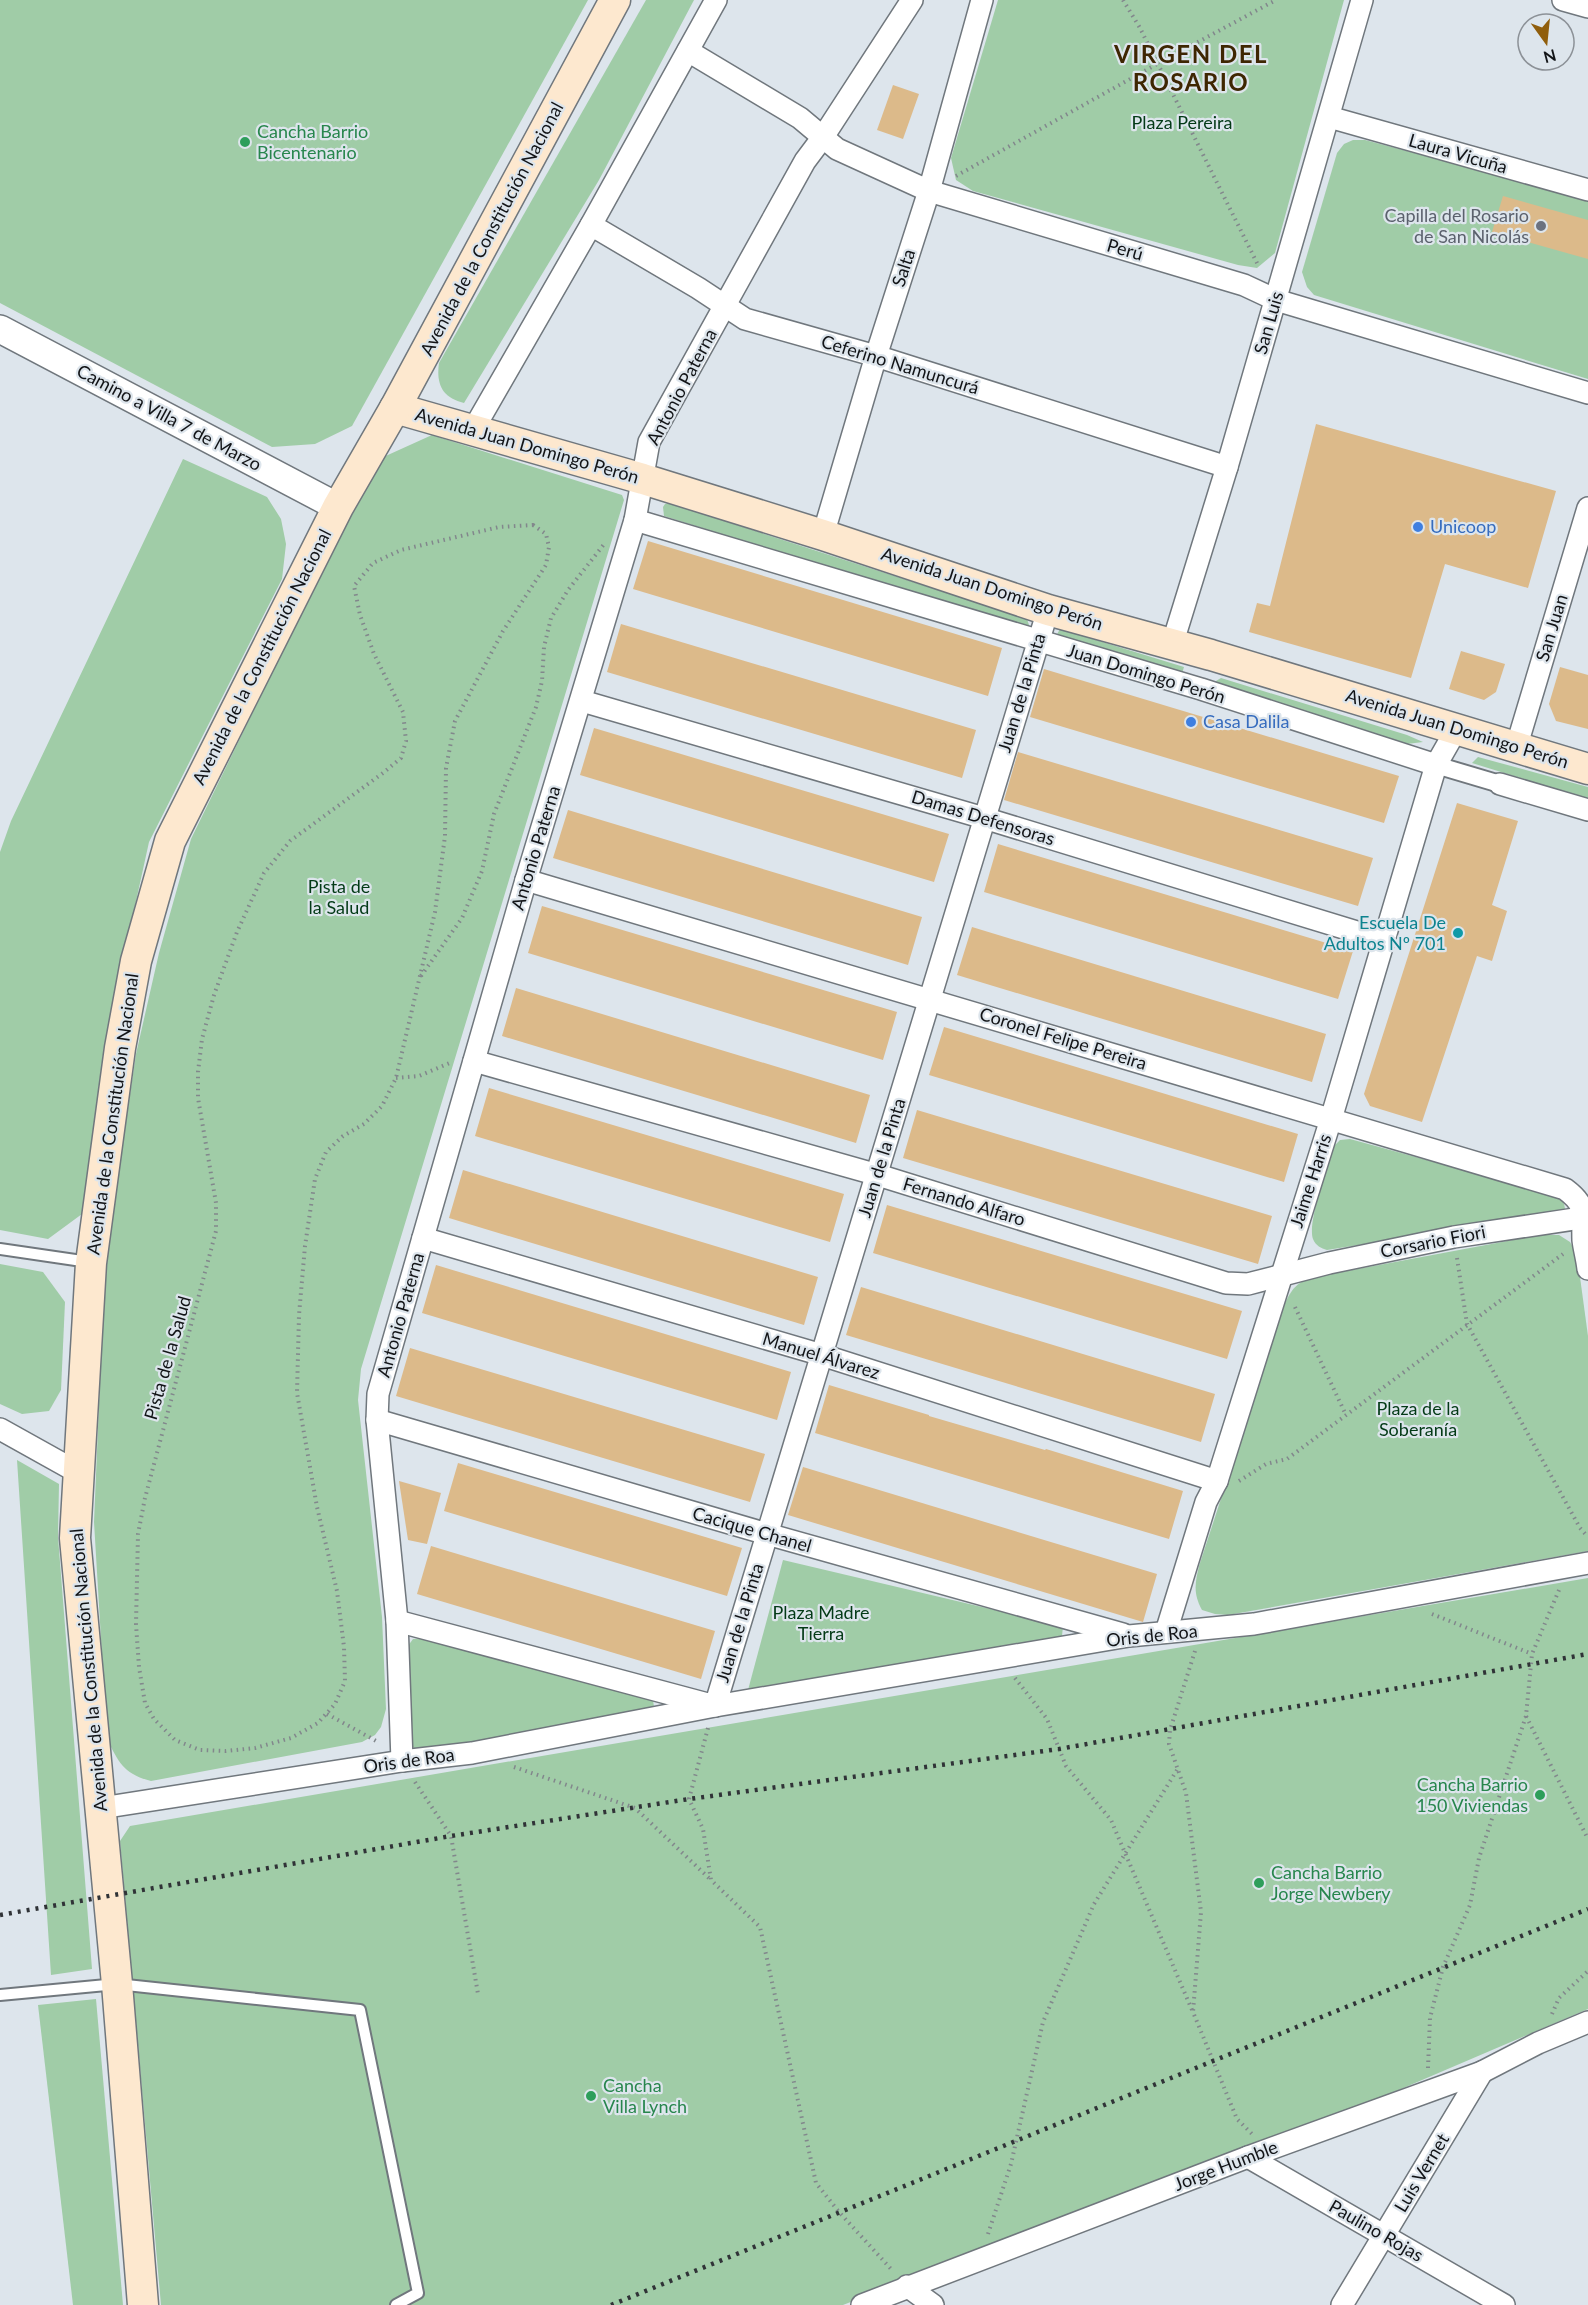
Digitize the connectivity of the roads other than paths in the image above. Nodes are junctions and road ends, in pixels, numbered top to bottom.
1 (615, 0) edge
2 (716, 0) edge
3 (912, 0) edge
4 (982, 0) edge
5 (1362, 0) edge
6 (1563, 0) edge
7 (1588, 7) edge
8 (688, 51) junction
9 (1329, 117) junction
10 (823, 137) junction
11 (1588, 190) edge
12 (929, 192) junction
13 (591, 225) junction
14 (1276, 300) junction
15 (725, 306) junction
16 (0, 329) edge
17 (876, 356) junction
18 (1588, 393) edge
19 (395, 408) junction
20 (473, 430) junction
21 (1227, 467) junction
22 (643, 479) junction
23 (338, 507) junction
24 (1588, 508) edge
25 (634, 520) junction
26 (823, 534) junction
27 (1048, 610) junction
28 (1038, 642) junction
29 (1173, 645) junction
30 (1211, 655) junction
31 (1201, 689) junction
32 (582, 701) junction
33 (1456, 730) junction
34 (1516, 748) junction
35 (1436, 765) junction
36 (1588, 769) edge
37 (1500, 784) joint
38 (1588, 810) edge
39 (984, 818) junction
40 (526, 880) junction
41 (1383, 940) junction
42 (929, 999) junction
43 (474, 1060) junction
44 (1331, 1119) junction
45 (878, 1175) junction
46 (1587, 1217) edge
47 (423, 1238) junction
48 (0, 1249) edge
49 (91, 1263) junction
50 (1588, 1269) edge
51 (1280, 1276) junction
52 (822, 1355) junction
53 (377, 1420) junction
54 (0, 1429) edge
55 (79, 1473) junction
56 (1217, 1481) junction
57 (767, 1534) junction
58 (1580, 1564) edge
59 (396, 1621) junction
60 (1166, 1632) junction
61 (1129, 1636) junction
62 (715, 1706) junction
63 (402, 1759) junction
64 (101, 1808) junction
65 (117, 1984) junction
66 (0, 1995) edge
67 (1588, 2022) edge
68 (1482, 2072) junction
69 (1257, 2153) junction
70 (1384, 2236) junction
71 (907, 2286) junction
72 (143, 2305) edge
73 (396, 2305) edge
74 (862, 2305) edge
75 (933, 2305) edge
76 (1342, 2305) edge
77 (1504, 2305) edge

1 - 19 main road, Avenida de la Constitución Nacional
2 - 8 street
3 - 10 street, Antonio Paterna
4 - 12 street, Salta
5 - 9 street, San Luis
6 - 7 street
8 - 10 street, Perú
8 - 13 street
9 - 11 street, Laura Vicuña
9 - 14 street, San Luis
10 - 12 street, Perú
10 - 15 street, Antonio Paterna
12 - 14 street, Perú
12 - 17 street, Salta
13 - 15 street, Ceferino Namuncurá
13 - 20 street
14 - 18 street, Perú
14 - 21 street, San Luis
15 - 17 street, Ceferino Namuncurá
15 - 22 street, Antonio Paterna
16 - 23 street, Camino a Villa 7 de Marzo
17 - 21 street, Ceferino Namuncurá
17 - 26 street, Salta
19 - 20 main road, Avenida Juan Domingo Perón
19 - 23 main road, Avenida de la Constitución Nacional
20 - 22 main road, Avenida Juan Domingo Perón
21 - 29 street, San Luis
22 - 25 street, Antonio Paterna
22 - 26 main road, Avenida Juan Domingo Perón
23 - 49 main road, Avenida de la Constitución Nacional
24 - 34 street, San Juan
25 - 28 street, Juan Domingo Perón
25 - 32 street, Antonio Paterna
26 - 27 main road, Avenida Juan Domingo Perón
27 - 28 street, Juan de la Pinta
27 - 29 main road, Avenida Juan Domingo Perón
28 - 31 street, Juan Domingo Perón
28 - 39 street, Juan de la Pinta
29 - 30 main road, Avenida Juan Domingo Perón
30 - 31 street
30 - 33 main road, Avenida Juan Domingo Perón
31 - 35 street, Juan Domingo Perón
32 - 39 street, Damas Defensoras
32 - 40 street, Antonio Paterna
33 - 34 main road, Avenida Juan Domingo Perón
33 - 35 street, Jaime Harris
34 - 36 main road, Avenida Juan Domingo Perón
35 - 37 street, Juan Domingo Perón
35 - 41 street, Jaime Harris
37 - 38 street, Juan Domingo Perón
39 - 41 street, Damas Defensoras
39 - 42 street, Juan de la Pinta
40 - 42 street, Coronel Felipe Pereira
40 - 43 street, Antonio Paterna
41 - 44 street, Jaime Harris
42 - 44 street, Coronel Felipe Pereira
42 - 45 street, Juan de la Pinta
43 - 45 street, Fernando Alfaro
43 - 47 street, Antonio Paterna
44 - 46 street, Coronel Felipe Pereira
44 - 51 street, Jaime Harris
45 - 51 street, Fernando Alfaro
45 - 52 street, Juan de la Pinta
46 - 50 street
46 - 51 street, Corsario Fiori
47 - 52 street, Manuel Álvarez
47 - 53 street, Antonio Paterna
48 - 49 lane
49 - 55 main road, Avenida de la Constitución Nacional
51 - 56 street, Jaime Harris
52 - 56 street, Manuel Álvarez
52 - 57 street, Juan de la Pinta
53 - 57 street, Cacique Chanel
53 - 59 street, Antonio Paterna
54 - 55 street
55 - 64 main road, Avenida de la Constitución Nacional
56 - 60 street, Jaime Harris
57 - 61 street, Cacique Chanel
57 - 62 street, Juan de la Pinta
58 - 60 street, Oris de Roa
59 - 62 street, Oris de Roa
59 - 63 street, Antonio Paterna
60 - 61 street, Oris de Roa
61 - 62 street, Oris de Roa
62 - 63 street, Oris de Roa
63 - 64 street, Oris de Roa
64 - 65 main road, Avenida de la Constitución Nacional
65 - 66 lane
65 - 72 main road, Avenida de la Constitución Nacional
65 - 73 lane
67 - 68 street, Jorge Humble
68 - 69 street, Jorge Humble
68 - 70 street, Luis Vernet
69 - 70 street, Paulino Rojas
69 - 71 street, Jorge Humble
70 - 76 street, Luis Vernet
70 - 77 street, Paulino Rojas
71 - 74 street, Jorge Humble
71 - 75 street

